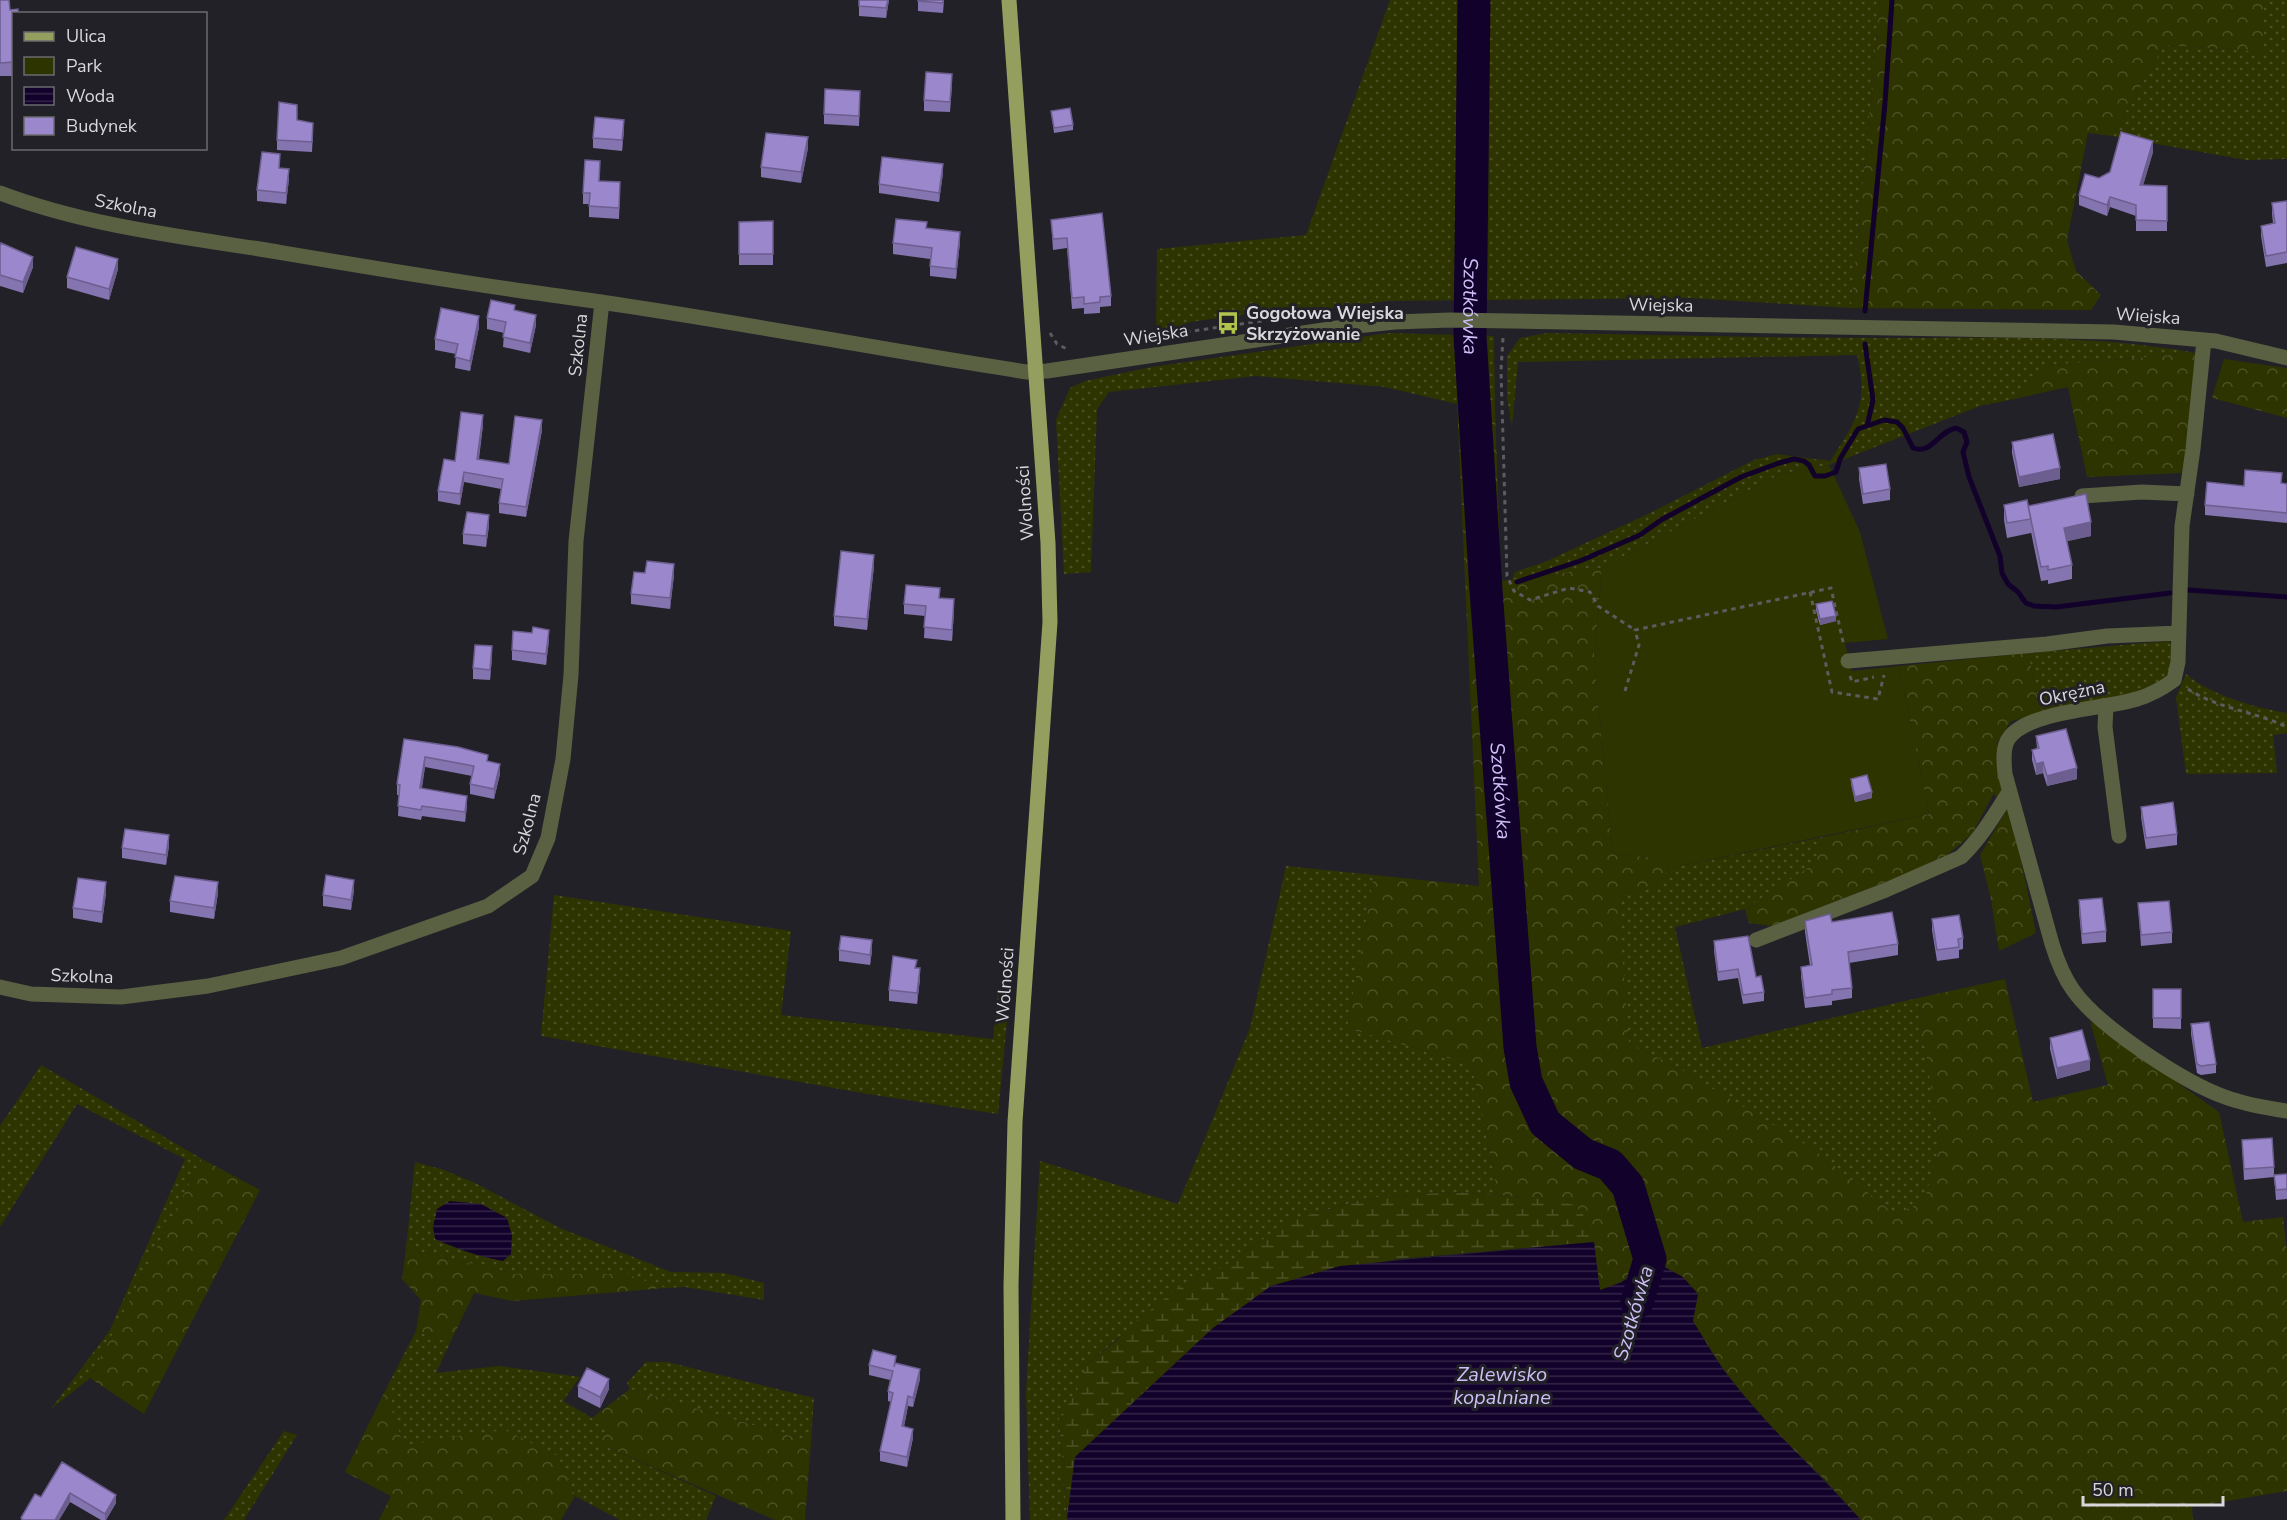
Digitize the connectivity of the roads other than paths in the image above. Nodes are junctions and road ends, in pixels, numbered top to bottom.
1 (1009, 0) edge
2 (0, 193) edge
3 (602, 302) junction
4 (2204, 340) junction
5 (2287, 358) edge
6 (1036, 372) junction
7 (2187, 494) junction
8 (2082, 496) edge
9 (2179, 633) junction
10 (1848, 661) road end
11 (2106, 706) junction
12 (2009, 792) junction
13 (2119, 836) dead end
14 (1756, 940) dead end
15 (0, 987) edge
16 (2287, 1111) edge
17 (1013, 1520) edge

1 - 6 main road, Wolności
2 - 3 street, Szkolna
3 - 6 street, Szkolna
3 - 15 street, Szkolna
4 - 5 street, Wiejska
4 - 6 street, Wiejska
4 - 7 street
6 - 17 main road, Wolności
7 - 8 street
7 - 9 street
9 - 10 street
9 - 11 street, Okrężna
11 - 12 street, Okrężna
11 - 13 street
12 - 14 street
12 - 16 street, Okrężna

